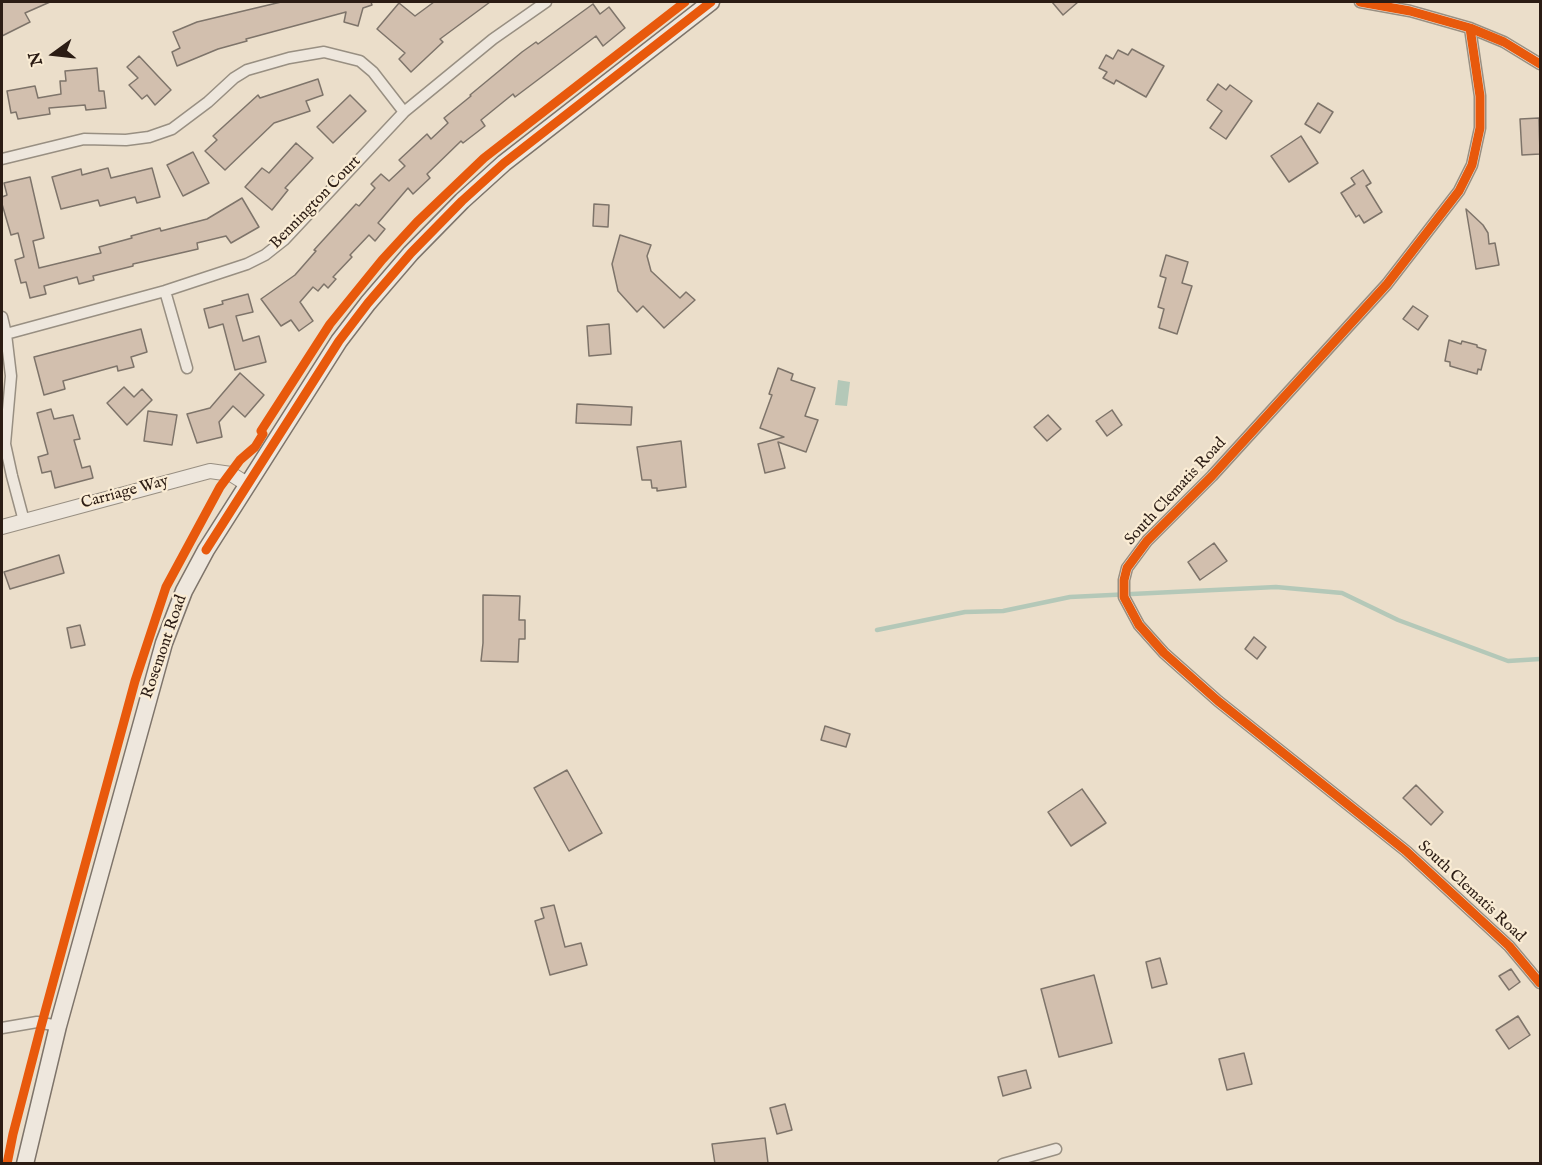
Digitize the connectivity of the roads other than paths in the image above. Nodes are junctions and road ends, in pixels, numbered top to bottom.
1 (546, 2) edge
2 (711, 2) edge
3 (1360, 2) edge
4 (1470, 28) junction
5 (1540, 64) edge
6 (404, 112) junction
7 (2, 159) edge
8 (165, 291) junction
9 (2, 317) edge
10 (6, 334) junction
11 (187, 368) dead end
12 (247, 484) junction
13 (24, 520) junction
14 (2, 527) edge
15 (1540, 983) edge
16 (58, 1026) junction
17 (2, 1028) edge
18 (1056, 1149) dead end
19 (25, 1164) edge
20 (1003, 1164) edge

1 - 6 street, Bennington Court
2 - 12 main road, Rosemont Road
3 - 4 street
4 - 5 street
4 - 15 street, South Clematis Road
6 - 7 street
6 - 8 street, Bennington Court
8 - 10 street, Bennington Court
8 - 11 street
9 - 10 street
10 - 13 street
12 - 13 street, Carriage Way
12 - 16 main road, Rosemont Road
13 - 14 street, Carriage Way
16 - 17 street
16 - 19 main road, Rosemont Road
18 - 20 street

